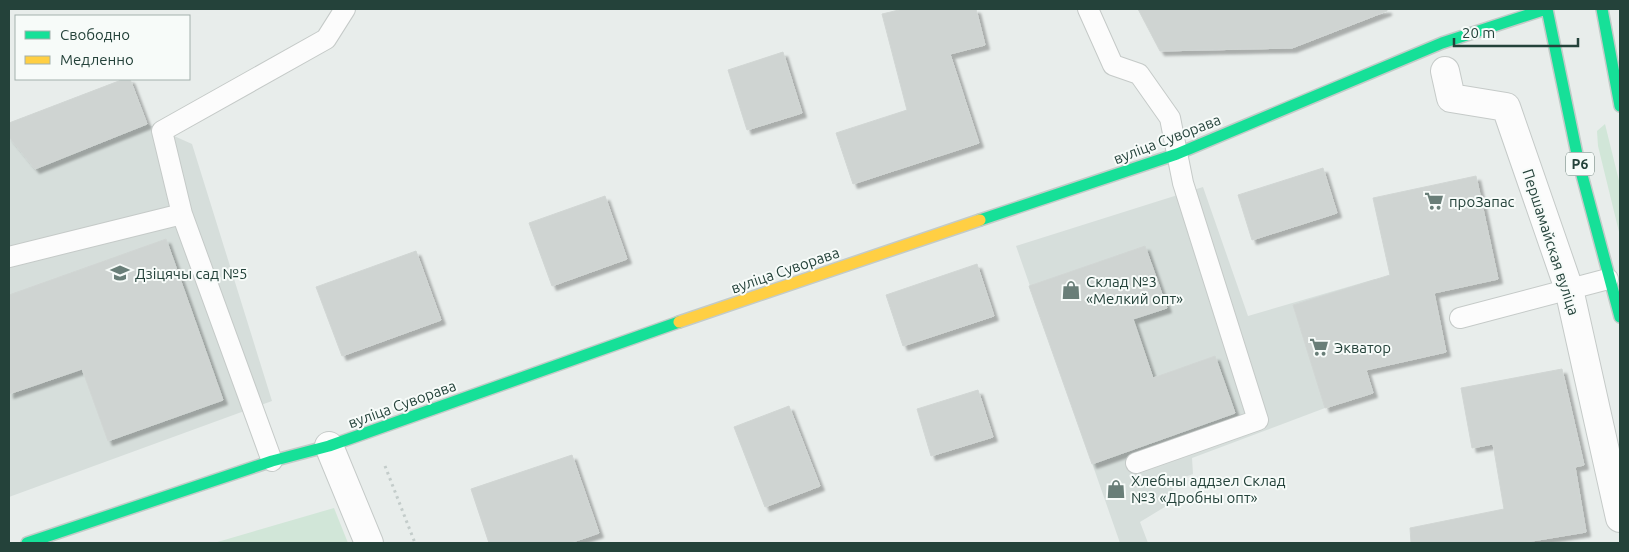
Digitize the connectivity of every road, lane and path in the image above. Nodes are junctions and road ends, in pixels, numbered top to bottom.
1 (345, 9) edge
2 (1088, 9) edge
3 (1546, 9) edge
4 (1602, 9) edge
5 (1445, 71) dead end
6 (1620, 106) edge
7 (1177, 154) junction
8 (182, 214) junction
9 (9, 257) edge
10 (1608, 279) junction
11 (1569, 289) junction
12 (1620, 317) edge
13 (1460, 318) dead end
14 (330, 446) junction
15 (272, 461) junction
16 (1136, 463) dead end
17 (385, 466) dead end
18 (1620, 518) edge
19 (27, 543) edge
20 (369, 543) edge
21 (415, 543) edge

1 - 8 lane
2 - 7 lane
3 - 7 street, вуліца Суворава
3 - 10 street, Р6
4 - 6 street
5 - 11 street, Першамайская вуліца
7 - 14 street, вуліца Суворава
7 - 16 lane
8 - 9 lane
8 - 15 lane
10 - 11 lane
10 - 12 street, Р6
11 - 13 lane
11 - 18 street, Першамайская вуліца
14 - 15 street, вуліца Суворава
14 - 20 street
15 - 19 street, вуліца Суворава
17 - 21 path

